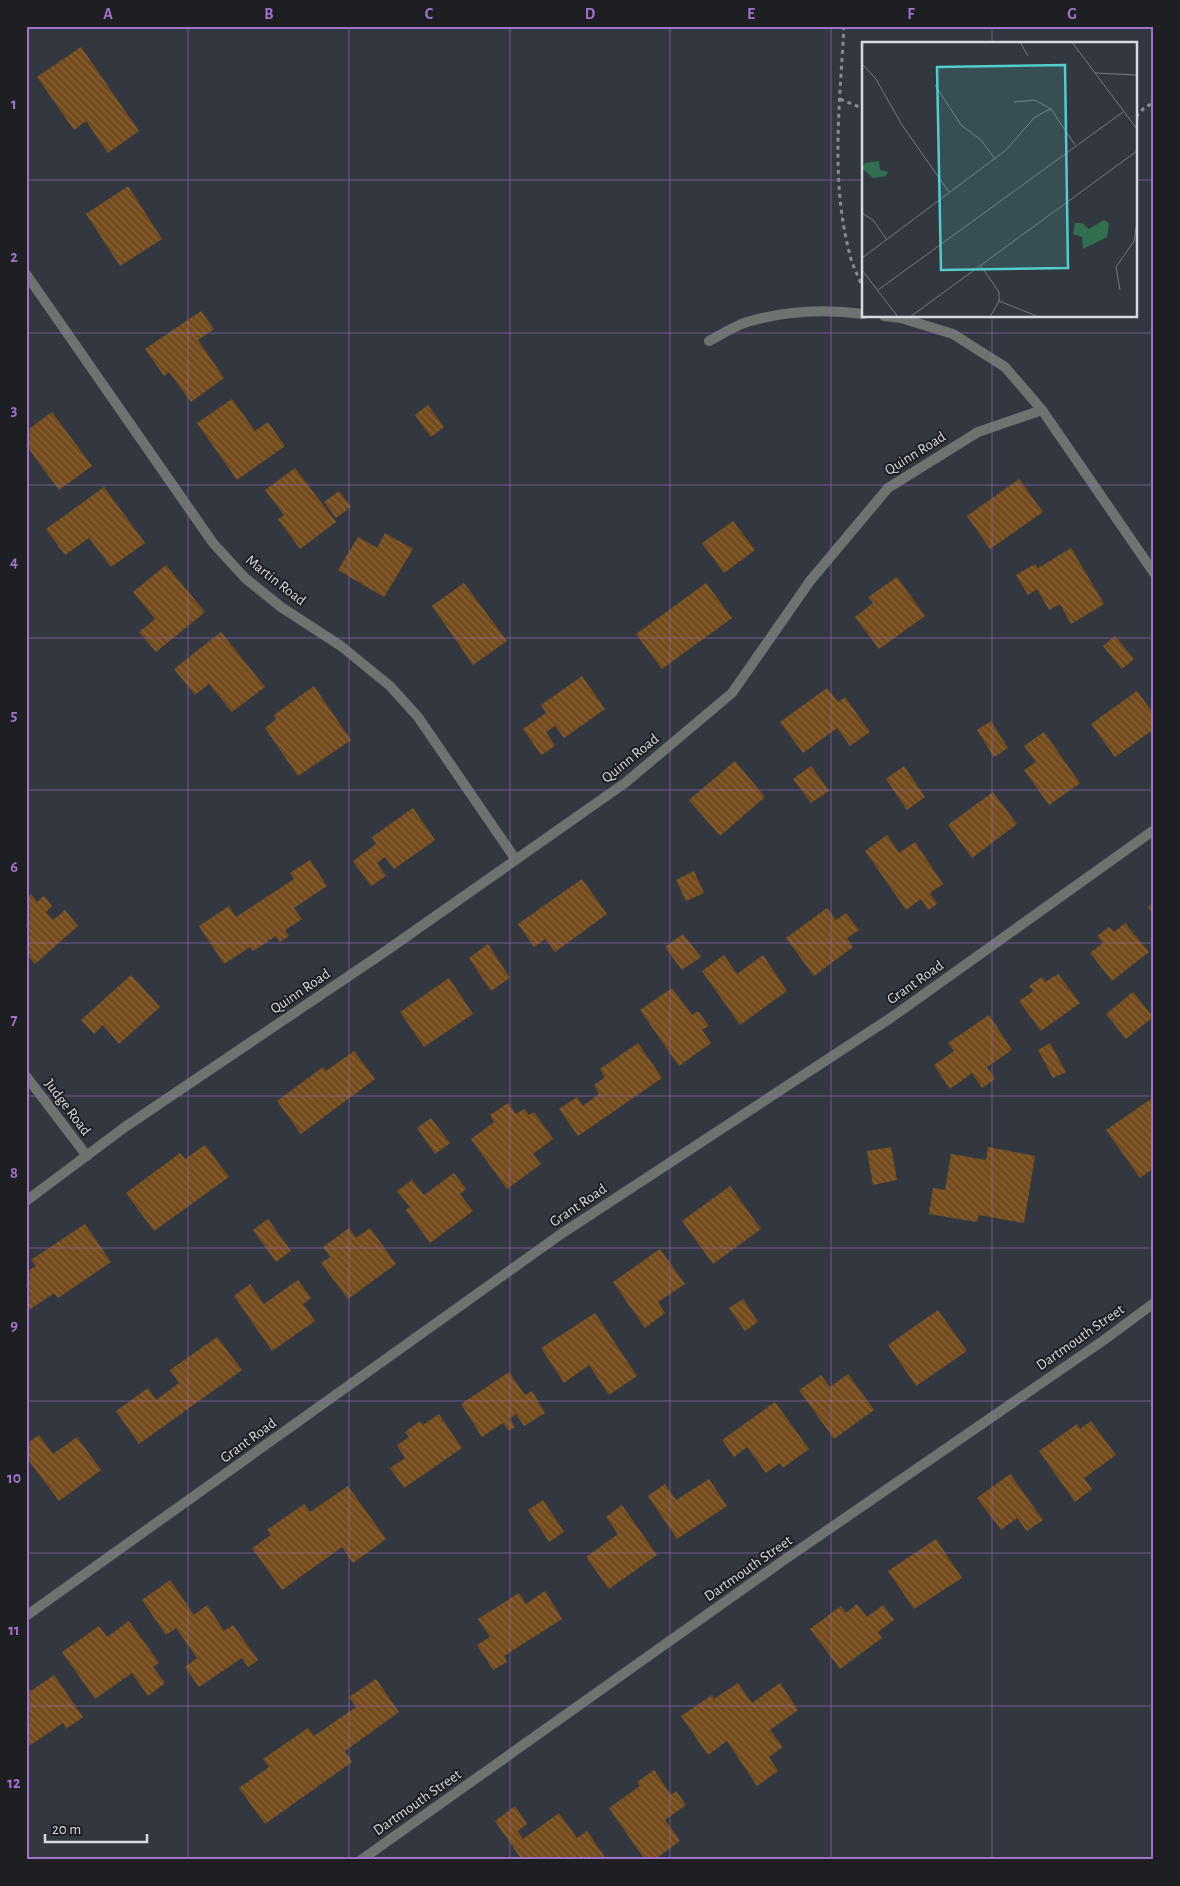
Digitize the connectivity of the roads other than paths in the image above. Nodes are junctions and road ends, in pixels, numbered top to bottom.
1 (26, 274) edge
2 (862, 314) edge
3 (901, 318) edge
4 (709, 341) dead end
5 (1042, 410) junction
6 (1154, 573) edge
7 (1154, 830) edge
8 (516, 860) junction
9 (26, 1076) edge
10 (86, 1156) junction
11 (26, 1201) edge
12 (1154, 1303) edge
13 (26, 1616) edge
14 (376, 1856) edge
15 (361, 1860) edge

1 - 8 street, Martin Road
2 - 4 street
3 - 5 street
5 - 6 street
5 - 8 street, Quinn Road
7 - 13 street, Grant Road
8 - 10 street, Quinn Road
9 - 10 street, Judge Road
10 - 11 street, Quinn Road
12 - 14 street, Dartmouth Street
14 - 15 street, Dartmouth Street

